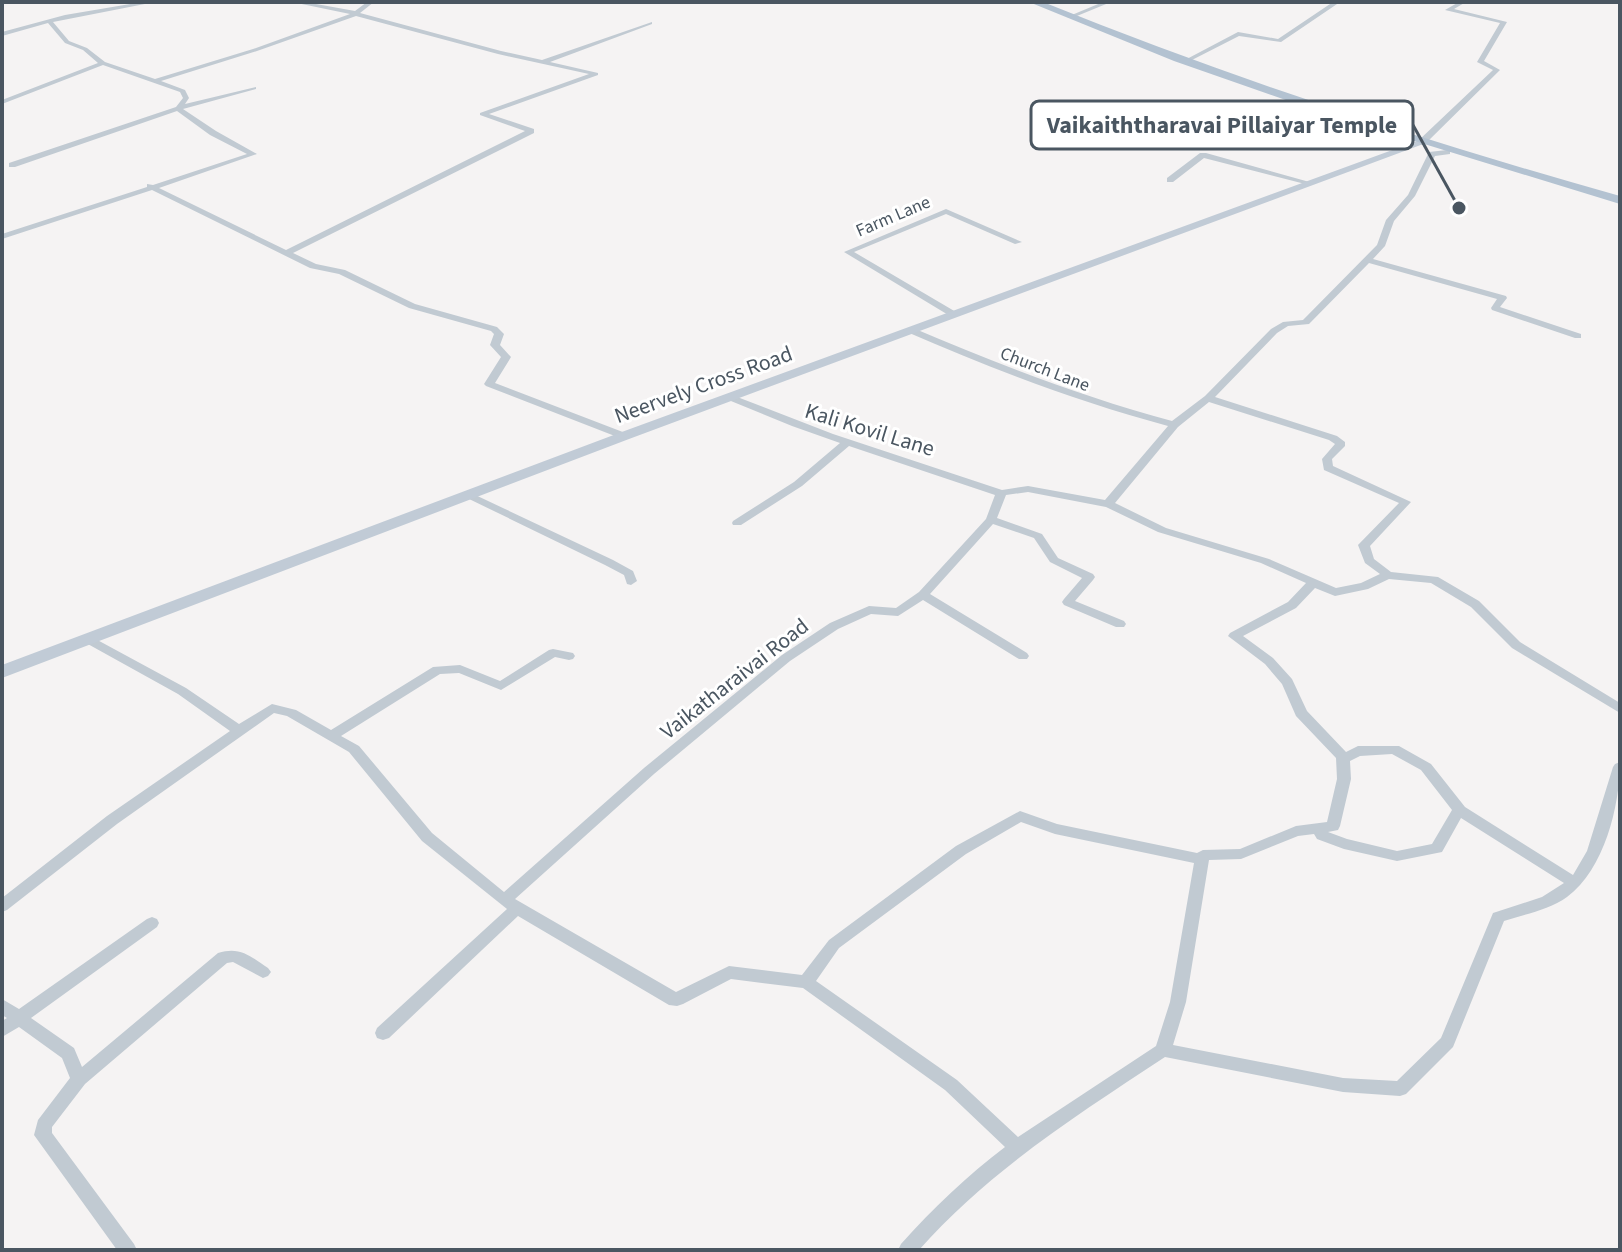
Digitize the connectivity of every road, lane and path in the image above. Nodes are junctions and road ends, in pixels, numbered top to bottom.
1 (152, 2) edge
2 (295, 2) edge
3 (371, 2) edge
4 (1034, 2) edge
5 (1108, 2) edge
6 (1337, 2) edge
7 (1463, 2) edge
8 (355, 14) junction
9 (1070, 17) junction
10 (50, 22) junction
11 (650, 23) dead end
12 (2, 34) edge
13 (1186, 61) junction
14 (103, 63) junction
15 (543, 63) junction
16 (155, 81) junction
17 (254, 88) dead end
18 (2, 102) edge
19 (178, 108) junction
20 (1421, 143) junction
21 (1447, 152) junction
22 (12, 165) dead end
23 (1170, 180) dead end
24 (1309, 183) junction
25 (150, 186) junction
26 (1620, 200) edge
27 (2, 237) edge
28 (1018, 242) dead end
29 (286, 253) junction
30 (1366, 260) junction
31 (953, 314) junction
32 (910, 330) junction
33 (1578, 336) dead end
34 (729, 397) junction
35 (1208, 398) junction
36 (1174, 425) junction
37 (624, 436) junction
38 (847, 443) junction
39 (1001, 493) junction
40 (469, 495) junction
41 (1108, 504) junction
42 (991, 520) junction
43 (737, 523) dead end
44 (1388, 575) junction
45 (631, 581) dead end
46 (1313, 583) junction
47 (923, 595) junction
48 (1120, 624) dead end
49 (90, 640) junction
50 (569, 656) dead end
51 (1023, 656) dead end
52 (2, 672) edge
53 (1620, 709) edge
54 (237, 729) junction
55 (332, 735) junction
56 (1343, 759) junction
57 (1620, 767) edge
58 (1459, 809) junction
59 (1319, 828) junction
60 (1202, 859) junction
61 (1573, 882) junction
62 (511, 904) junction
63 (2, 906) edge
64 (152, 923) dead end
65 (263, 972) dead end
66 (806, 982) junction
67 (2, 1006) edge
68 (19, 1018) junction
69 (2, 1030) edge
70 (383, 1033) dead end
71 (1163, 1050) junction
72 (79, 1079) junction
73 (1016, 1146) junction
74 (128, 1250) edge
75 (907, 1250) edge

1 - 10 street
2 - 8 street
3 - 8 street
4 - 9 main road
5 - 9 street
6 - 13 street
7 - 20 street
8 - 15 street
8 - 16 street
9 - 13 main road
10 - 12 street
10 - 14 street
11 - 15 street
13 - 20 main road
14 - 16 street
14 - 18 street
15 - 29 street
16 - 19 street
17 - 19 street
19 - 22 street
19 - 25 street
20 - 21 main road
20 - 24 street, Neervely Cross Road
21 - 26 main road
21 - 30 street
23 - 24 street
24 - 31 street, Neervely Cross Road
25 - 27 street
25 - 29 street
28 - 31 street, Farm Lane
29 - 37 street
30 - 33 street
30 - 35 street
31 - 32 street, Neervely Cross Road
32 - 34 street, Neervely Cross Road
32 - 36 street, Church Lane
34 - 37 street, Neervely Cross Road
34 - 38 street, Kali Kovil Lane
35 - 36 street
35 - 44 street
36 - 41 street
37 - 40 street, Neervely Cross Road
38 - 39 street, Kali Kovil Lane
38 - 43 street
39 - 41 street
39 - 42 street, Vaikatharaivai Road
40 - 45 street
40 - 49 street, Neervely Cross Road
41 - 46 street
42 - 47 street, Vaikatharaivai Road
42 - 48 street
44 - 46 street
44 - 53 street
46 - 56 street
47 - 51 street
47 - 62 street, Vaikatharaivai Road
49 - 52 street, Neervely Cross Road
49 - 54 street
50 - 55 street
54 - 55 street
54 - 63 street
55 - 62 street
56 - 58 street
56 - 59 street
57 - 61 street
58 - 59 street
58 - 61 street
59 - 60 street
60 - 66 street
60 - 71 street
61 - 71 street
62 - 66 street
62 - 70 street, Vaikatharaivai Road
64 - 68 street
65 - 72 street
66 - 73 street
67 - 68 street
68 - 69 street
68 - 72 street
71 - 73 street
72 - 74 street
73 - 75 street

